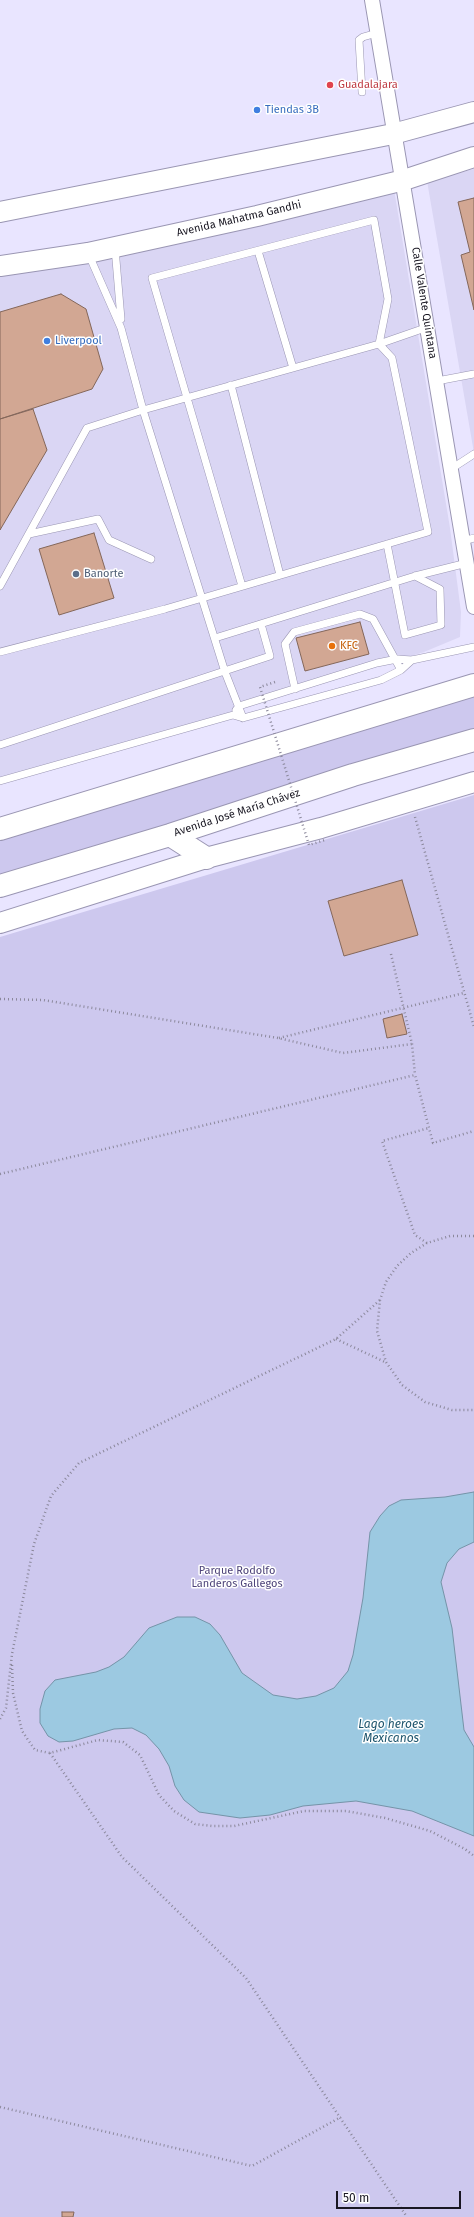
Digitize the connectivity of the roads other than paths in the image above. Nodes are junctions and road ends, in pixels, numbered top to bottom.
1 (372, 0) edge
2 (377, 32) junction
3 (362, 92) dead end
4 (474, 112) edge
5 (393, 134) junction
6 (474, 157) edge
7 (404, 180) junction
8 (0, 212) edge
9 (115, 247) junction
10 (258, 251) junction
11 (88, 253) junction
12 (0, 266) edge
13 (428, 327) junction
14 (122, 328) junction
15 (379, 344) junction
16 (292, 368) junction
17 (474, 374) edge
18 (437, 381) junction
19 (231, 385) junction
20 (187, 397) junction
21 (143, 410) junction
22 (474, 454) edge
23 (451, 469) junction
24 (29, 534) junction
25 (469, 540) edge
26 (387, 544) junction
27 (152, 559) dead end
28 (467, 563) junction
29 (280, 575) junction
30 (415, 576) junction
31 (394, 582) junction
32 (0, 586) edge
33 (242, 586) junction
34 (203, 597) junction
35 (474, 606) edge
36 (261, 624) junction
37 (215, 638) junction
38 (474, 646) edge
39 (0, 652) edge
40 (397, 659) junction
41 (412, 660) junction
42 (401, 670) junction
43 (225, 672) junction
44 (474, 685) edge
45 (295, 689) junction
46 (238, 706) junction
47 (233, 715) junction
48 (243, 718) junction
49 (0, 745) edge
50 (469, 745) edge
51 (0, 782) edge
52 (474, 782) edge
53 (0, 829) edge
54 (170, 835) junction
55 (206, 858) junction
56 (0, 886) edge
57 (0, 923) edge

1 - 2 street, Calle Valente Quintana
2 - 3 lane
2 - 5 street, Calle Valente Quintana
4 - 5 main road
5 - 7 street, Calle Valente Quintana
5 - 8 main road
6 - 7 main road, Avenida Mahatma Gandhi
7 - 9 main road, Avenida Mahatma Gandhi
7 - 13 street, Calle Valente Quintana
9 - 11 main road, Avenida Mahatma Gandhi
9 - 14 lane
10 - 15 lane
10 - 16 lane
10 - 20 lane
11 - 12 main road, Avenida Mahatma Gandhi
11 - 14 lane
13 - 15 lane
13 - 18 street, Calle Valente Quintana
14 - 21 lane
15 - 16 lane
15 - 26 lane
16 - 19 lane
17 - 18 lane
18 - 23 street, Calle Valente Quintana
19 - 20 lane
19 - 29 lane
20 - 21 lane
20 - 33 lane
21 - 24 lane
21 - 34 lane
22 - 23 lane
23 - 25 street, Calle Valente Quintana
24 - 27 lane
24 - 32 lane
25 - 28 street, Calle Valente Quintana
26 - 29 lane
26 - 31 lane
28 - 30 lane
28 - 35 street, Calle Valente Quintana
29 - 33 lane
30 - 31 lane
30 - 31 lane
31 - 36 lane
33 - 34 lane
34 - 37 lane
34 - 39 lane
36 - 37 lane
36 - 43 lane
37 - 43 lane
38 - 41 lane
40 - 41 lane
40 - 42 lane
40 - 45 lane
40 - 45 lane
41 - 42 lane
42 - 48 lane
43 - 46 lane
43 - 49 lane
44 - 53 main road
45 - 46 lane
46 - 47 lane
46 - 48 lane
47 - 48 lane
47 - 51 lane
50 - 54 main road, Avenida José María Chávez
52 - 55 main road
54 - 55 main road
54 - 56 main road, Avenida José María Chávez
55 - 57 main road

